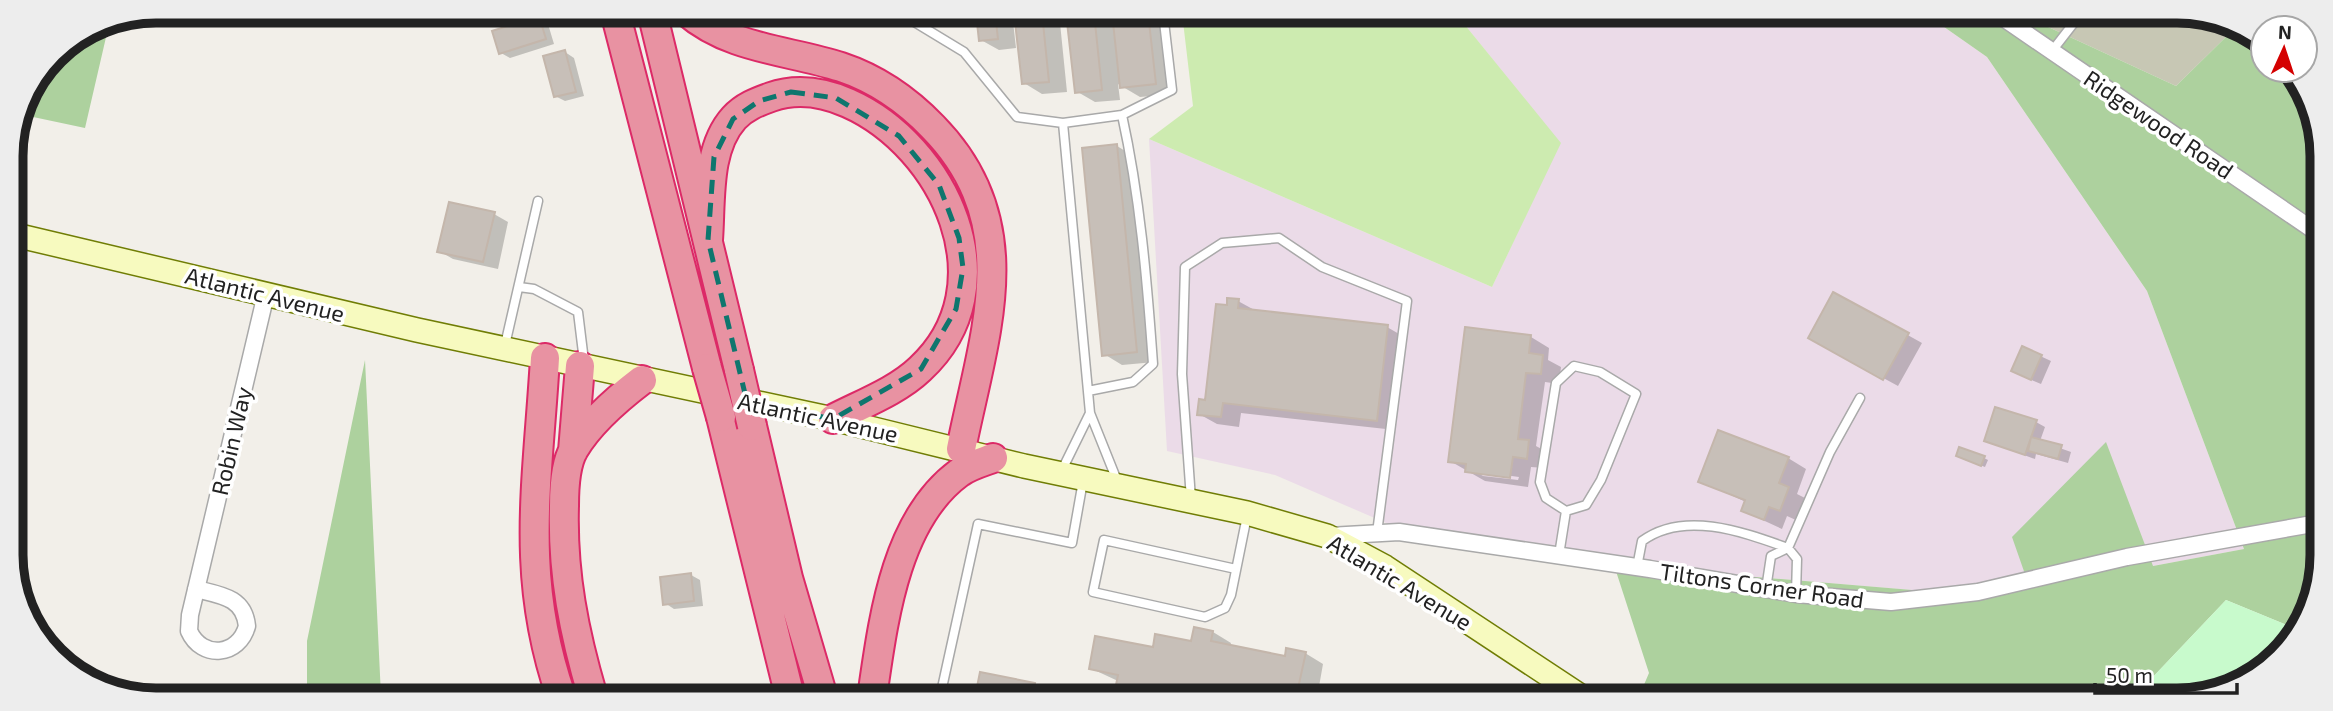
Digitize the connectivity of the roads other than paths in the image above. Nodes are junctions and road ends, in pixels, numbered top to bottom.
1 (618, 23) edge
2 (655, 23) edge
3 (702, 23) edge
4 (736, 23) edge
5 (916, 23) edge
6 (1164, 23) edge
7 (2011, 23) edge
8 (2074, 23) edge
9 (739, 42) junction
10 (2052, 51) junction
11 (1122, 116) junction
12 (1063, 123) junction
13 (538, 201) dead end
14 (2310, 228) edge
15 (23, 237) edge
16 (708, 240) junction
17 (519, 287) junction
18 (266, 294) junction
19 (505, 348) junction
20 (545, 358) junction
21 (582, 367) junction
22 (642, 380) junction
23 (1088, 391) junction
24 (1860, 398) dead end
25 (1090, 413) junction
26 (833, 419) junction
27 (961, 449) junction
28 (573, 451) junction
29 (993, 458) junction
30 (1060, 474) junction
31 (1084, 478) junction
32 (1119, 486) junction
33 (1191, 501) junction
34 (1566, 511) junction
35 (1247, 513) junction
36 (2310, 524) edge
37 (1377, 533) junction
38 (1327, 536) junction
39 (1788, 548) junction
40 (1559, 555) junction
41 (1637, 567) junction
42 (1236, 569) junction
43 (196, 589) dead end
44 (1766, 589) junction
45 (1796, 594) junction
46 (559, 688) edge
47 (590, 688) edge
48 (787, 688) edge
49 (820, 688) edge
50 (874, 688) edge
51 (942, 688) edge
52 (1568, 688) edge

1 - 48 highway, bridge
2 - 16 highway
3 - 9 highway
4 - 9 lane
5 - 12 lane
6 - 11 lane
7 - 10 street, Ridgewood Road
8 - 10 lane
9 - 27 highway
10 - 14 street, Ridgewood Road
11 - 12 lane
11 - 23 lane
12 - 23 lane
13 - 17 lane
15 - 18 main road, Atlantic Avenue
16 - 26 highway
16 - 49 highway, bridge
17 - 19 lane
17 - 21 lane
18 - 19 main road, Atlantic Avenue
18 - 43 street, Robin Way
19 - 20 main road, Atlantic Avenue
20 - 21 main road, Atlantic Avenue
20 - 46 highway
21 - 22 main road, Atlantic Avenue
21 - 28 highway
22 - 26 main road, Atlantic Avenue
22 - 28 highway
23 - 25 lane
24 - 39 lane
25 - 30 lane
25 - 32 lane
26 - 27 main road, Atlantic Avenue
27 - 29 main road, Atlantic Avenue
28 - 47 highway
29 - 30 main road, Atlantic Avenue
29 - 50 highway
30 - 31 main road, Atlantic Avenue
31 - 32 main road, Atlantic Avenue
31 - 51 lane
32 - 33 main road, Atlantic Avenue
33 - 35 main road, Atlantic Avenue
33 - 37 lane
34 - 34 lane
34 - 40 lane
35 - 38 main road, Atlantic Avenue
35 - 42 lane
36 - 45 street, Tiltons Corner Road
37 - 38 street, Tiltons Corner Road
37 - 40 street, Tiltons Corner Road
38 - 52 main road, Atlantic Avenue
39 - 41 lane
39 - 44 lane
39 - 45 lane
40 - 41 street, Tiltons Corner Road
41 - 44 street, Tiltons Corner Road
42 - 42 lane
44 - 45 street, Tiltons Corner Road

